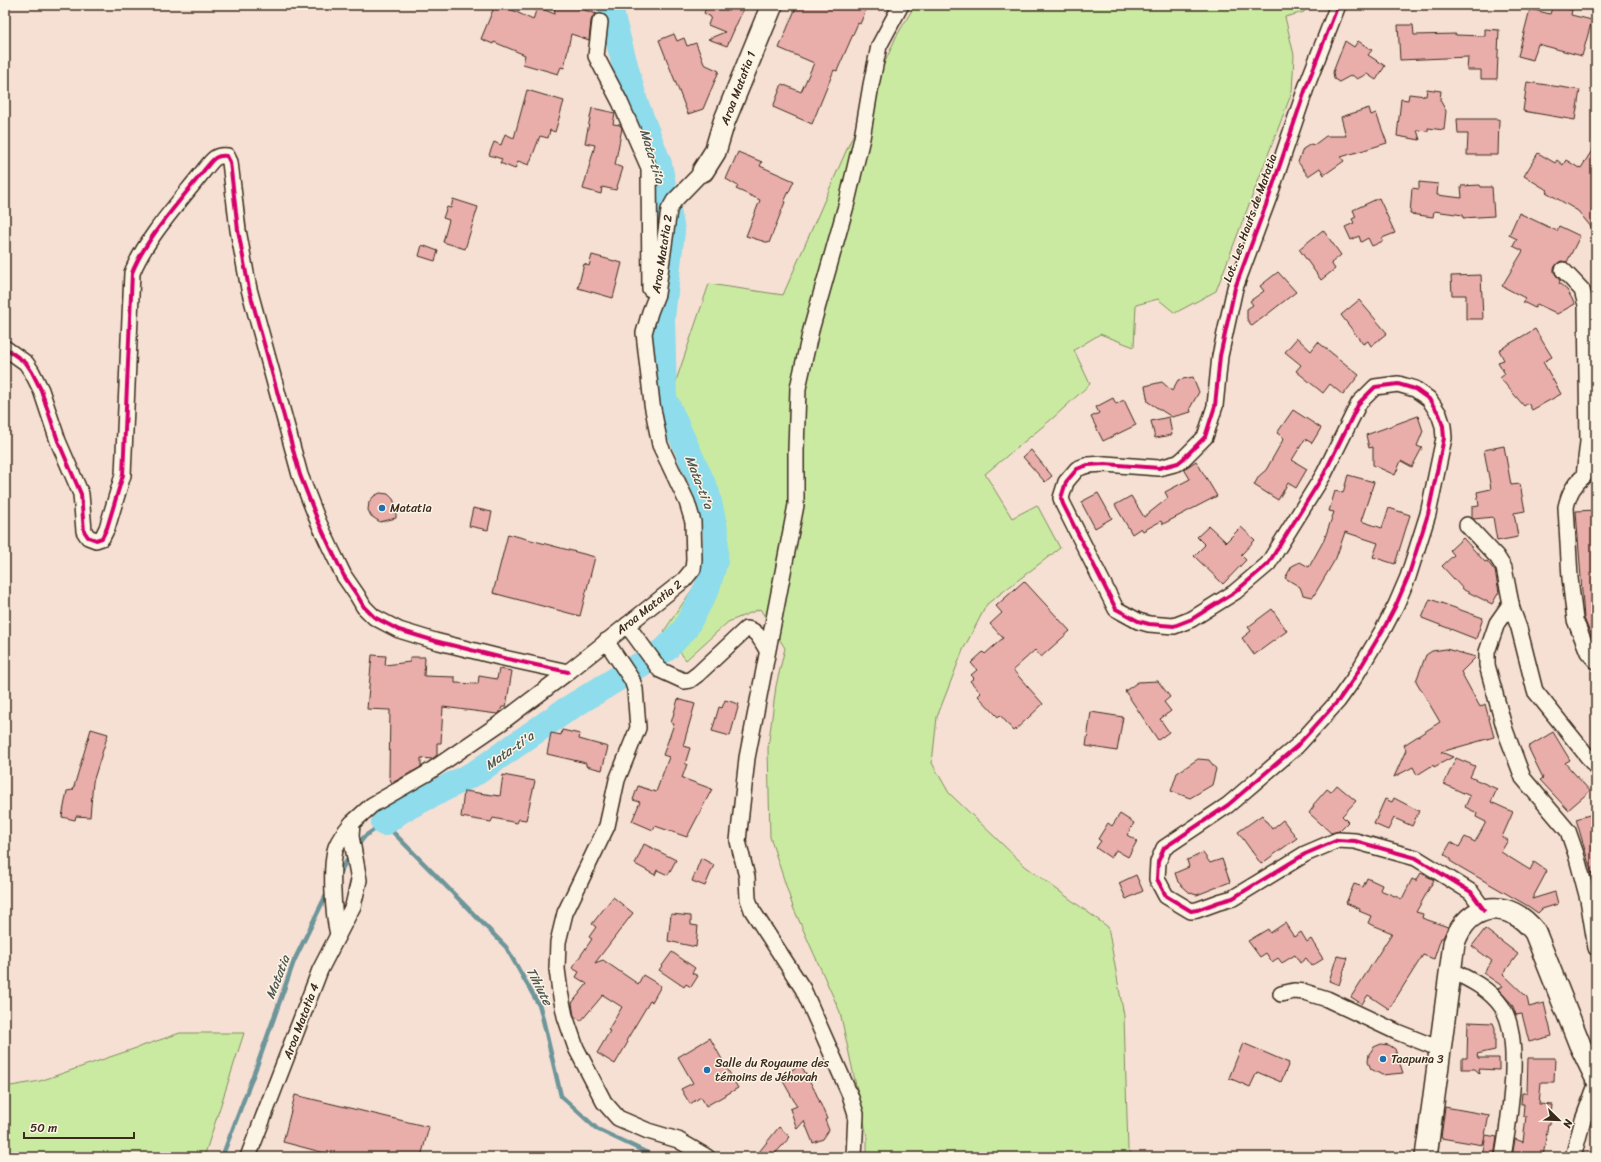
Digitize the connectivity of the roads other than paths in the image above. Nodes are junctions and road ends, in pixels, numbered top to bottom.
1 (772, 5) edge
2 (901, 5) edge
3 (1338, 5) edge
4 (600, 22) dead end
5 (703, 171) joint
6 (1563, 270) dead end
7 (650, 312) junction
8 (5, 348) edge
9 (1467, 525) dead end
10 (1511, 603) junction
11 (626, 625) junction
12 (606, 641) junction
13 (767, 650) junction
14 (1596, 661) edge
15 (568, 672) junction
16 (1596, 767) edge
17 (352, 823) junction
18 (1484, 910) junction
19 (338, 934) junction
20 (1596, 948) edge
21 (1450, 970) junction
22 (1281, 994) dead end
23 (1440, 1049) junction
24 (1596, 1078) edge
25 (1596, 1085) edge
26 (248, 1157) edge
27 (707, 1157) edge
28 (854, 1157) edge
29 (1426, 1157) edge
30 (1503, 1157) edge
31 (1573, 1157) edge

1 - 5 main road, Aroa Matatia 1
2 - 13 street
3 - 18 street, Lot. Les Hauts de Matatia
4 - 7 street
5 - 7 street, Aroa Matatia 2
6 - 14 street
7 - 11 street, Aroa Matatia 2
8 - 15 street
9 - 10 street
10 - 16 street
10 - 20 street
11 - 12 street, Aroa Matatia 2
11 - 13 street
12 - 15 street, Aroa Matatia 2
12 - 27 street
13 - 28 street
15 - 17 street, Aroa Matatia 2
17 - 19 street, Aroa Matatia 4
17 - 19 street, Aroa Matatia 2
18 - 21 main road
18 - 24 main road
19 - 26 street, Aroa Matatia 4
21 - 23 main road
21 - 30 street
22 - 23 street
23 - 29 main road
25 - 31 street

